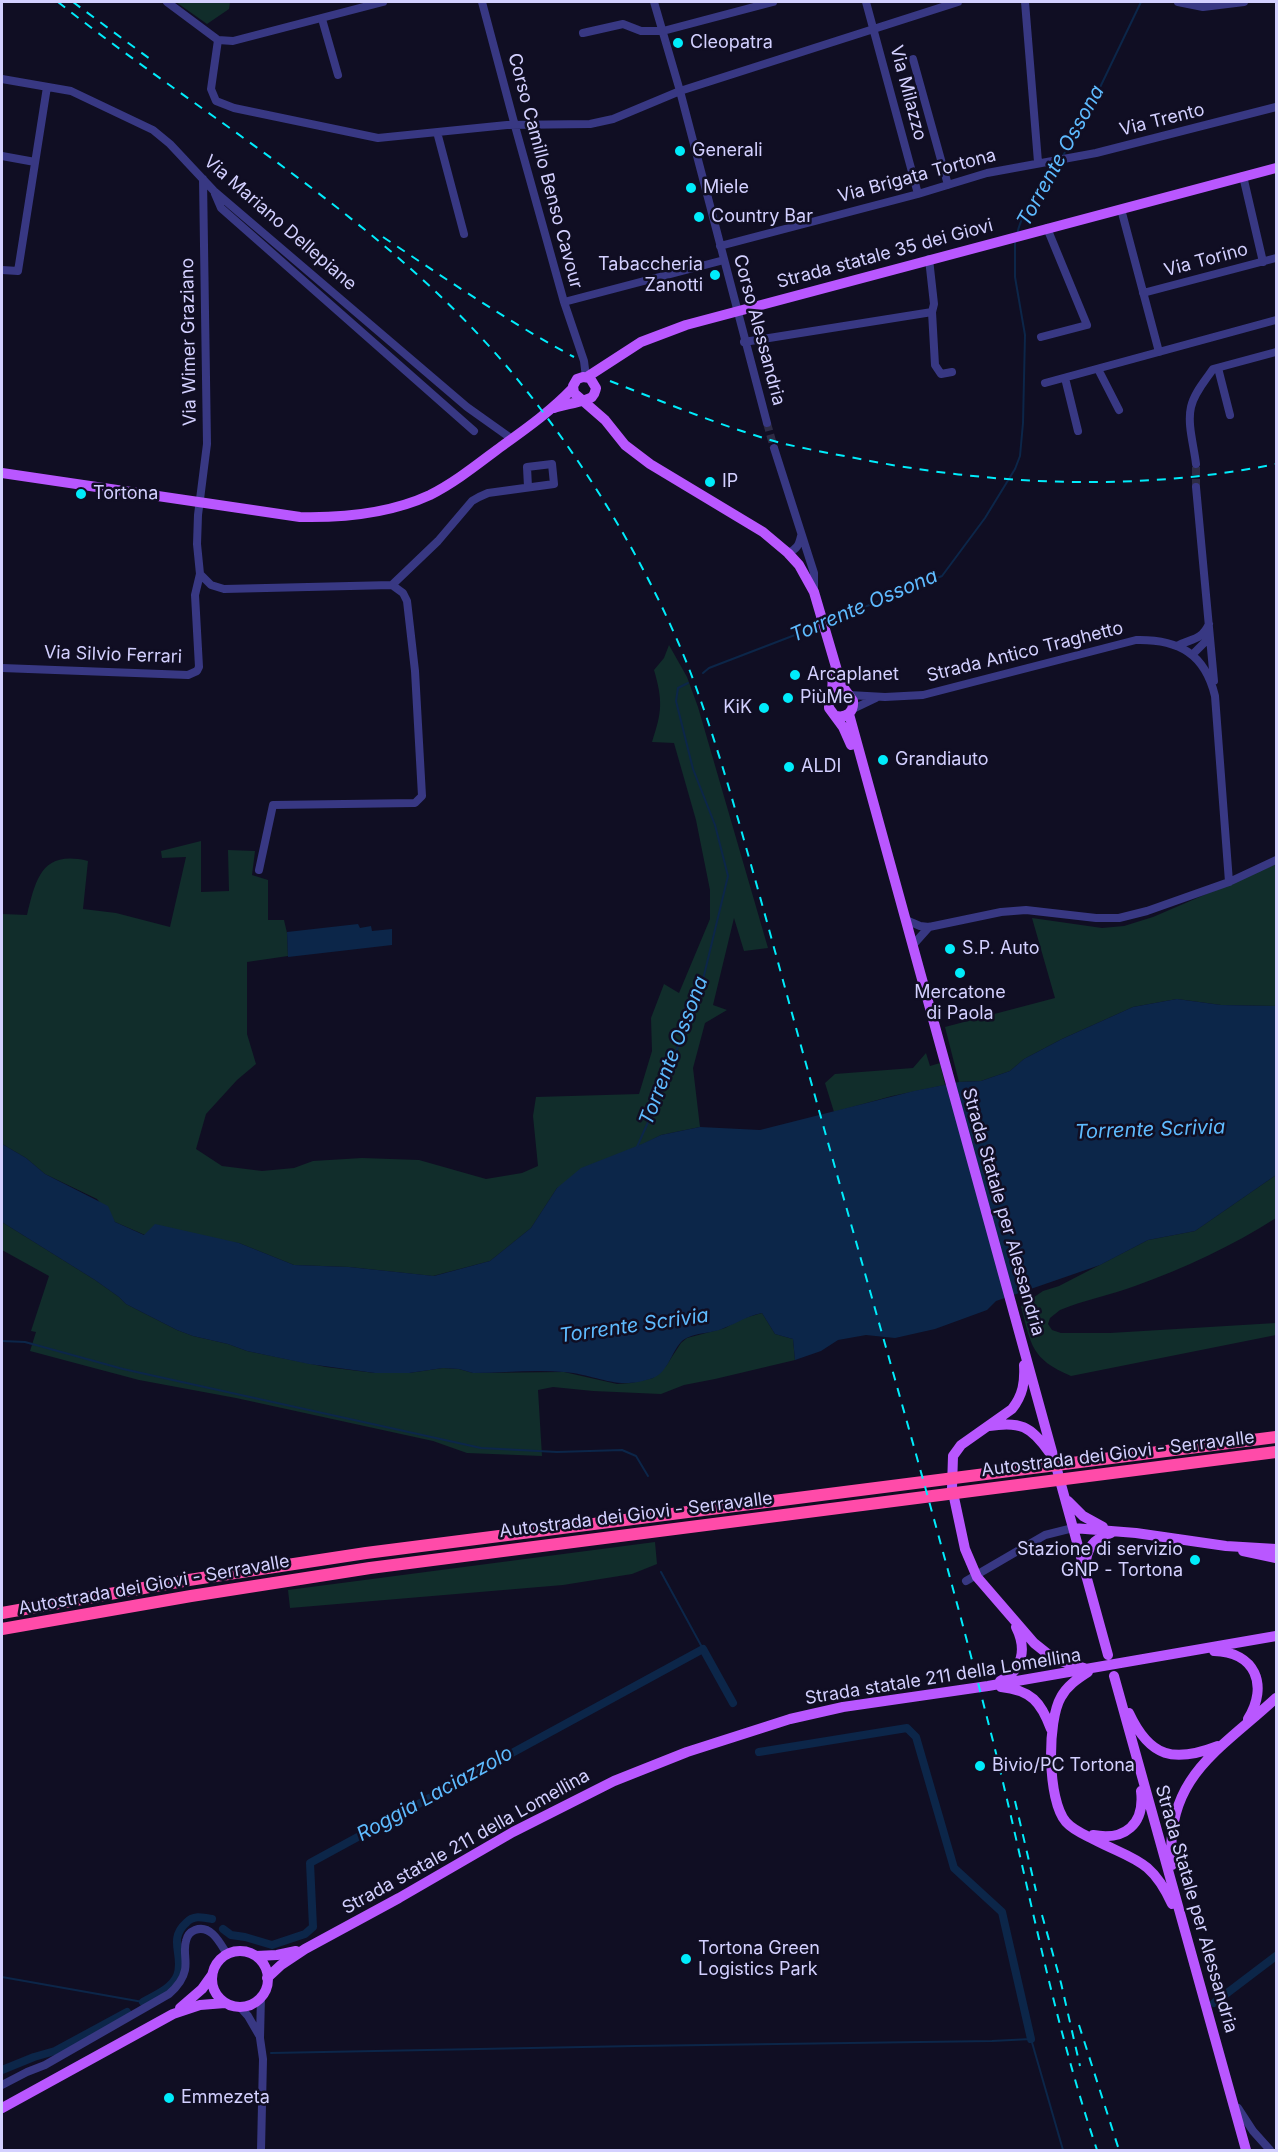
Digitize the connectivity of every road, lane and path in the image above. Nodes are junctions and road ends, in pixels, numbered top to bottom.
1 (167, 2) edge
2 (383, 2) edge
3 (482, 2) edge
4 (654, 2) edge
5 (773, 2) edge
6 (866, 2) edge
7 (958, 2) edge
8 (1025, 2) edge
9 (1178, 2) edge
10 (1244, 2) edge
11 (322, 19) junction
12 (873, 29) junction
13 (663, 31) junction
14 (583, 33) dead end
15 (218, 40) junction
16 (913, 59) dead end
17 (338, 75) dead end
18 (2, 79) edge
19 (47, 87) junction
20 (680, 91) junction
21 (1276, 107) edge
22 (514, 126) junction
23 (437, 132) junction
24 (2, 156) edge
25 (1053, 160) joint
26 (35, 162) junction
27 (1038, 162) junction
28 (1276, 168) edge
29 (1243, 176) junction
30 (203, 179) junction
31 (948, 185) junction
32 (214, 190) junction
33 (918, 194) junction
34 (1121, 209) junction
35 (1047, 228) junction
36 (464, 234) dead end
37 (720, 246) junction
38 (1276, 258) edge
39 (929, 259) junction
40 (724, 260) junction
41 (1263, 262) junction
42 (2, 270) edge
43 (1143, 293) junction
44 (564, 302) junction
45 (933, 312) junction
46 (1276, 320) edge
47 (1041, 338) dead end
48 (744, 342) junction
49 (1159, 352) junction
50 (1276, 352) edge
51 (613, 361) junction
52 (1218, 368) junction
53 (1098, 369) junction
54 (952, 372) dead end
55 (1065, 378) junction
56 (581, 380) junction
57 (1045, 383) dead end
58 (595, 391) junction
59 (582, 400) junction
60 (553, 409) junction
61 (1119, 410) dead end
62 (1230, 415) dead end
63 (605, 420) junction
64 (767, 423) tunnel mouth
65 (474, 430) dead end
66 (1078, 431) dead end
67 (512, 439) junction
68 (774, 448) tunnel mouth
69 (1196, 464) tunnel mouth
70 (2, 473) edge
71 (528, 487) dead end
72 (1196, 488) tunnel mouth
73 (200, 503) junction
74 (801, 535) junction
75 (788, 553) junction
76 (200, 574) junction
77 (392, 585) junction
78 (814, 592) junction
79 (1209, 624) junction
80 (1177, 646) junction
81 (1193, 654) junction
82 (833, 663) junction
83 (2, 668) edge
84 (847, 693) junction
85 (832, 695) junction
86 (1215, 696) junction
87 (885, 697) junction
88 (851, 711) junction
89 (836, 716) junction
90 (865, 778) junction
91 (1276, 860) edge
92 (259, 870) dead end
93 (1229, 882) junction
94 (906, 920) junction
95 (929, 927) junction
96 (913, 945) junction
97 (1024, 1347) junction
98 (989, 1426) junction
99 (1276, 1437) edge
100 (1276, 1452) edge
101 (1053, 1457) junction
102 (1064, 1495) junction
103 (1073, 1528) junction
104 (1114, 1532) junction
105 (1226, 1546) junction
106 (1276, 1549) edge
107 (1276, 1558) edge
108 (1085, 1572) junction
109 (966, 1581) dead end
110 (2, 1613) edge
111 (1011, 1617) junction
112 (2, 1629) edge
113 (1276, 1636) edge
114 (1186, 1651) junction
115 (1108, 1655) dead end
116 (1093, 1669) junction
117 (1114, 1676) dead end
118 (988, 1686) junction
119 (1118, 1691) junction
120 (1276, 1698) edge
121 (1244, 1726) junction
122 (1051, 1729) junction
123 (1221, 1745) junction
124 (1135, 1751) junction
125 (1081, 1833) junction
126 (1174, 1890) junction
127 (1184, 1929) junction
128 (305, 1948) junction
129 (226, 1954) junction
130 (256, 1956) junction
131 (212, 1975) junction
132 (267, 1978) junction
133 (261, 1996) junction
134 (225, 2002) junction
135 (240, 2007) junction
136 (173, 2014) junction
137 (260, 2038) junction
138 (2, 2085) edge
139 (1231, 2094) junction
140 (2, 2108) edge
141 (261, 2151) edge
142 (1246, 2151) edge
143 (1270, 2151) edge

1 - 15 street
2 - 11 street
3 - 22 street, Corso Camillo Benso Cavour
4 - 13 street, Corso Alessandria
5 - 13 street
6 - 12 street, Via Milazzo
7 - 12 street
8 - 27 street
9 - 10 street
11 - 15 street
11 - 17 street
12 - 20 street
12 - 33 street, Via Milazzo
13 - 14 street
13 - 20 street, Corso Alessandria
15 - 23 street
16 - 31 street
18 - 19 street, Via Mariano Dellepiane
19 - 26 street
19 - 30 street, Via Mariano Dellepiane
20 - 22 street
20 - 37 street, Corso Alessandria
21 - 25 street, Via Trento
22 - 23 street
22 - 44 street, Corso Camillo Benso Cavour
23 - 36 street
24 - 26 street
25 - 27 street, Via Brigata Tortona
26 - 42 street
27 - 31 street, Via Brigata Tortona
28 - 29 main road, Strada statale 35 dei Giovi
29 - 34 main road, Strada statale 35 dei Giovi
29 - 41 street
30 - 32 street, Via Mariano Dellepiane
30 - 73 street, Via Wimer Graziano
31 - 33 street, Via Brigata Tortona
32 - 65 street
32 - 67 street, Via Mariano Dellepiane
33 - 37 street, Via Brigata Tortona
34 - 35 main road, Strada statale 35 dei Giovi
34 - 43 street
35 - 39 main road, Strada statale 35 dei Giovi
35 - 47 street
37 - 40 street, Corso Alessandria
38 - 41 street, Via Torino
39 - 45 street
39 - 51 main road, Strada statale 35 dei Giovi
40 - 44 street
40 - 48 street, Corso Alessandria
41 - 43 street, Via Torino
43 - 49 street
44 - 56 street, Corso Camillo Benso Cavour
45 - 48 street
45 - 54 street
46 - 49 street
48 - 64 street, Corso Alessandria
49 - 53 street
50 - 52 street
51 - 56 main road, Strada statale 35 dei Giovi
51 - 58 main road, Strada statale 35 dei Giovi
52 - 62 street
52 - 69 street
53 - 55 street
53 - 61 street
55 - 57 street
55 - 66 street
56 - 58 main road
56 - 59 main road
56 - 60 main road, Strada statale 35 dei Giovi
58 - 59 main road
58 - 63 main road, Strada Statale per Alessandria
59 - 60 main road
59 - 63 main road, Strada Statale per Alessandria
60 - 67 main road
63 - 75 main road, Strada Statale per Alessandria
67 - 73 main road
68 - 74 street
70 - 73 main road
71 - 77 street
72 - 79 street
73 - 76 street, Via Wimer Graziano
74 - 75 street
74 - 78 street
75 - 78 main road, Strada Statale per Alessandria
76 - 77 street
76 - 83 street, Via Silvio Ferrari
77 - 92 street
78 - 82 main road, Strada Statale per Alessandria
79 - 80 street
79 - 81 street
79 - 86 street
80 - 81 street, Strada Antico Traghetto
80 - 87 street, Strada Antico Traghetto
81 - 86 street
82 - 84 main road, Strada Statale per Alessandria
82 - 85 main road, Strada Statale per Alessandria
84 - 85 main road
84 - 87 street, Strada Antico Traghetto
84 - 88 main road, Strada Statale per Alessandria
85 - 89 main road, Strada Statale per Alessandria
86 - 93 street
87 - 88 street, Strada Antico Traghetto
88 - 89 main road
88 - 90 main road, Strada Statale per Alessandria
89 - 90 main road, Strada Statale per Alessandria
90 - 94 main road, Strada Statale per Alessandria
91 - 93 street
93 - 95 street
94 - 95 street
94 - 96 main road, Strada Statale per Alessandria
95 - 96 street
96 - 97 main road, Strada Statale per Alessandria
97 - 98 main road
97 - 101 main road, Strada Statale per Alessandria
98 - 101 main road
98 - 111 main road
99 - 110 highway, Autostrada dei Giovi - Serravalle
100 - 112 highway, Autostrada dei Giovi - Serravalle
101 - 102 main road, Strada Statale per Alessandria
102 - 103 main road, Strada Statale per Alessandria
102 - 104 main road
103 - 104 main road
103 - 108 main road, Strada Statale per Alessandria
103 - 109 street
104 - 105 main road
104 - 108 main road
105 - 106 main road
105 - 107 main road
108 - 115 main road, Strada Statale per Alessandria
111 - 116 main road
111 - 118 main road
113 - 114 main road, Strada statale 211 della Lomellina
114 - 116 main road, Strada statale 211 della Lomellina
114 - 121 main road
116 - 118 main road, Strada statale 211 della Lomellina
116 - 122 main road
117 - 119 main road, Strada Statale per Alessandria
118 - 122 main road
118 - 128 main road, Strada statale 211 della Lomellina
119 - 123 main road
119 - 124 main road, Strada Statale per Alessandria
120 - 121 main road
121 - 123 main road
122 - 125 main road
123 - 126 main road
124 - 125 main road
124 - 126 main road, Strada Statale per Alessandria
125 - 127 main road
126 - 127 main road, Strada Statale per Alessandria
127 - 139 main road, Strada Statale per Alessandria
128 - 130 main road, Strada statale 211 della Lomellina
128 - 132 main road, Strada statale 211 della Lomellina
129 - 130 main road, Strada statale 211 della Lomellina
129 - 131 main road
129 - 138 street
130 - 132 main road
131 - 134 main road
131 - 136 main road
132 - 133 main road
133 - 135 main road
133 - 137 street
134 - 135 main road
134 - 136 main road
135 - 137 street
136 - 140 main road
137 - 141 street
139 - 142 main road, Strada Statale per Alessandria
139 - 143 street

